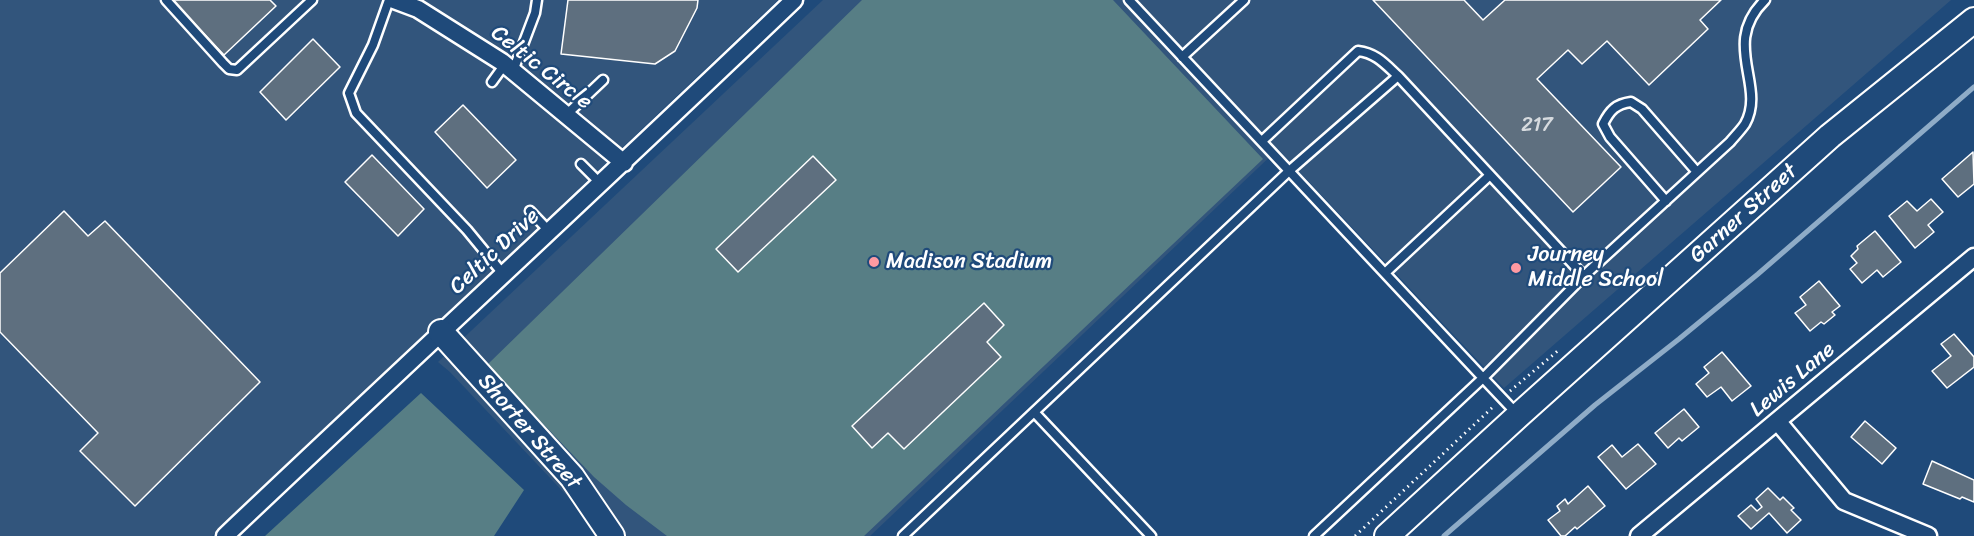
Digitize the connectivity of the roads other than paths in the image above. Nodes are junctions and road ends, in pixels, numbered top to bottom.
1 (166, 0) edge
2 (312, 0) edge
3 (389, 0) edge
4 (394, 0) edge
5 (537, 0) edge
6 (794, 0) edge
7 (1129, 0) edge
8 (1244, 0) edge
9 (1765, 0) edge
10 (1974, 20) edge
11 (1182, 57) junction
12 (509, 68) junction
13 (1398, 76) junction
14 (603, 80) dead end
15 (492, 82) dead end
16 (566, 114) junction
17 (1262, 141) junction
18 (624, 162) junction
19 (581, 164) dead end
20 (1289, 171) junction
21 (1697, 172) junction
22 (1490, 175) junction
23 (602, 184) junction
24 (1666, 201) junction
25 (530, 211) dead end
26 (550, 232) junction
27 (1974, 257) edge
28 (1385, 273) junction
29 (504, 275) junction
30 (1584, 276) junction
31 (441, 332) junction
32 (1483, 378) junction
33 (1034, 412) junction
34 (1519, 415) junction
35 (1778, 423) junction
36 (225, 536) edge
37 (612, 536) edge
38 (903, 536) edge
39 (1151, 536) edge
40 (1314, 536) edge
41 (1387, 536) edge
42 (1640, 536) edge
43 (1928, 536) edge

1 - 2 lane
3 - 29 lane
4 - 12 street, Celtic Circle
5 - 12 lane
6 - 18 street, Celtic Drive
7 - 11 lane
8 - 11 lane
9 - 21 lane
10 - 34 street, Garner Street
11 - 17 lane
12 - 15 lane
12 - 16 street, Celtic Circle
13 - 17 lane
13 - 20 lane
13 - 22 lane
14 - 16 lane
16 - 18 street, Celtic Circle
17 - 20 lane
18 - 23 street, Celtic Drive
19 - 23 lane
20 - 28 lane
20 - 33 lane
21 - 24 lane
21 - 24 lane
22 - 28 lane
22 - 30 lane
23 - 26 street, Celtic Drive
24 - 30 lane
25 - 26 lane
26 - 29 street, Celtic Drive
27 - 35 street, Lewis Lane
28 - 32 lane
29 - 31 street, Celtic Drive
30 - 32 lane
31 - 36 street, Celtic Drive
31 - 37 street, Shorter Street
32 - 34 lane
32 - 40 lane
33 - 38 lane
33 - 39 lane
34 - 41 street, Garner Street
35 - 42 street, Lewis Lane
35 - 43 street

